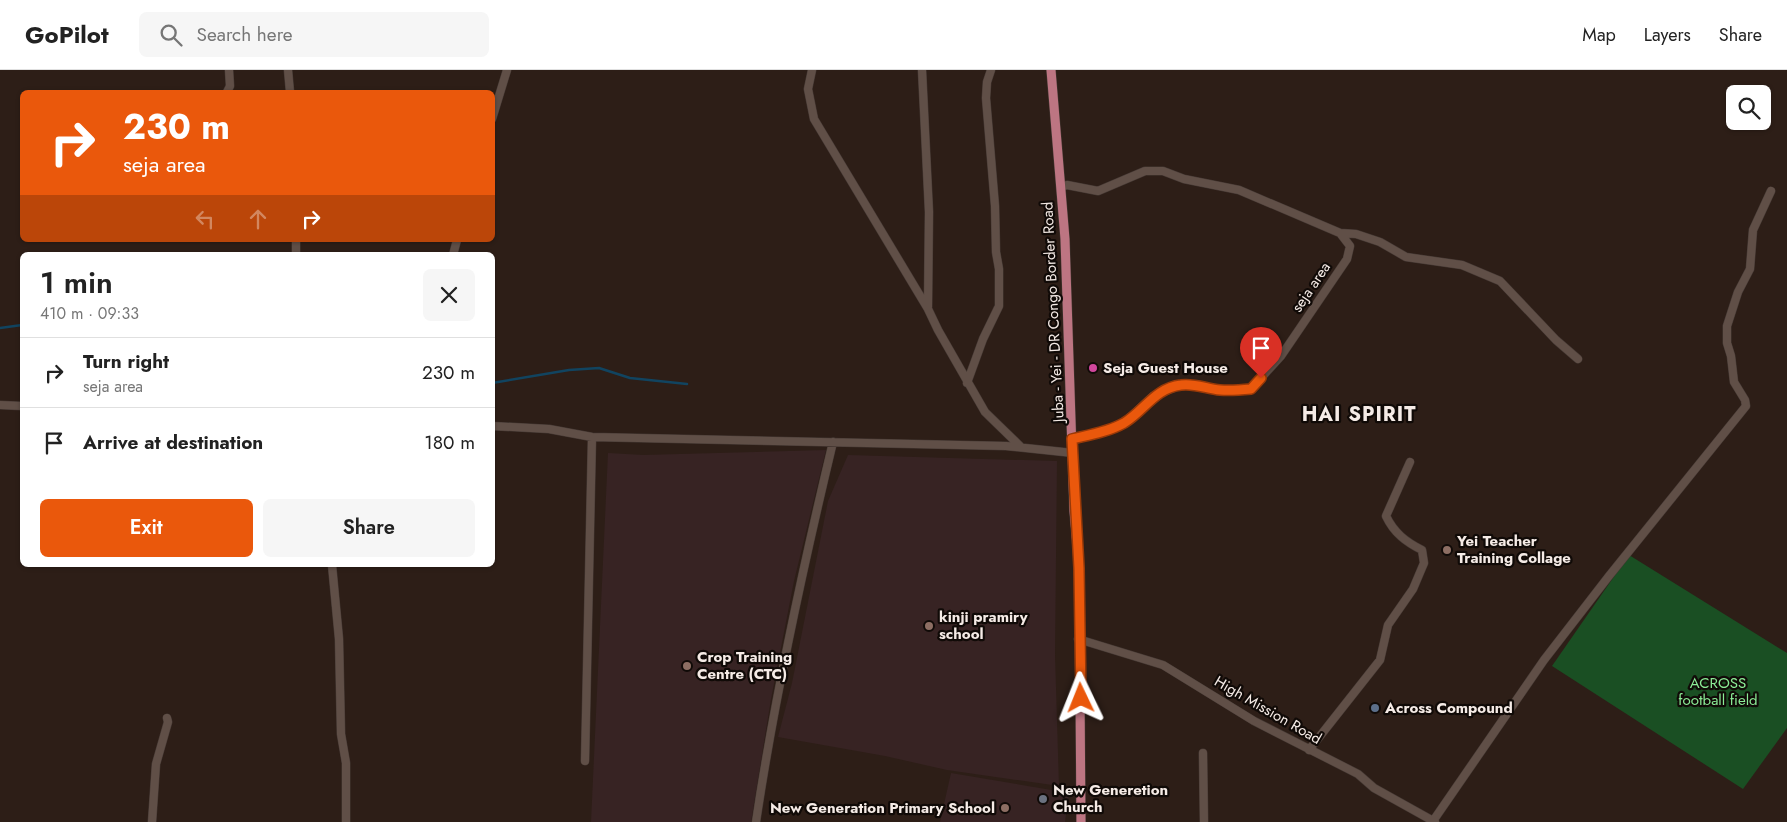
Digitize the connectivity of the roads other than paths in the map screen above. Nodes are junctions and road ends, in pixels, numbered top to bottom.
1 (229, 70) edge
2 (288, 70) edge
3 (507, 70) edge
4 (812, 70) edge
5 (922, 70) edge
6 (991, 70) edge
7 (1051, 70) edge
8 (228, 90) edge
9 (290, 90) edge
10 (495, 110) edge
11 (1060, 187) junction
12 (1771, 191) dead end
13 (1340, 233) junction
14 (928, 309) junction
15 (1578, 359) dead end
16 (967, 383) junction
17 (0, 405) edge
18 (20, 406) edge
19 (495, 426) edge
20 (592, 437) junction
21 (1072, 439) junction
22 (833, 442) junction
23 (1022, 448) junction
24 (1073, 453) junction
25 (1410, 462) dead end
26 (332, 567) edge
27 (1078, 639) junction
28 (167, 718) dead end
29 (1309, 750) junction
30 (1203, 753) dead end
31 (585, 762) dead end
32 (1434, 821) edge
33 (152, 822) edge
34 (346, 822) edge
35 (756, 822) edge
36 (1081, 822) edge
37 (1204, 822) edge

1 - 8 street
2 - 9 street
3 - 10 street
4 - 14 street
5 - 14 street
6 - 16 street
7 - 11 main road, Juba - Yei - DR Congo Border Road
11 - 13 street
11 - 21 main road, Juba - Yei - DR Congo Border Road
12 - 32 street
13 - 15 street
13 - 21 street, seja area
14 - 16 street
16 - 23 street
17 - 18 street
19 - 20 street
20 - 22 street
20 - 31 street
21 - 24 main road, Juba - Yei - DR Congo Border Road
22 - 23 street
22 - 35 street
23 - 24 street
24 - 27 main road, Juba - Yei - DR Congo Border Road
25 - 29 street
26 - 34 street
27 - 29 street, High Mission Road
27 - 36 main road, Juba - Yei - DR Congo Border Road
28 - 33 street
29 - 32 street, High Mission Road
30 - 37 street

